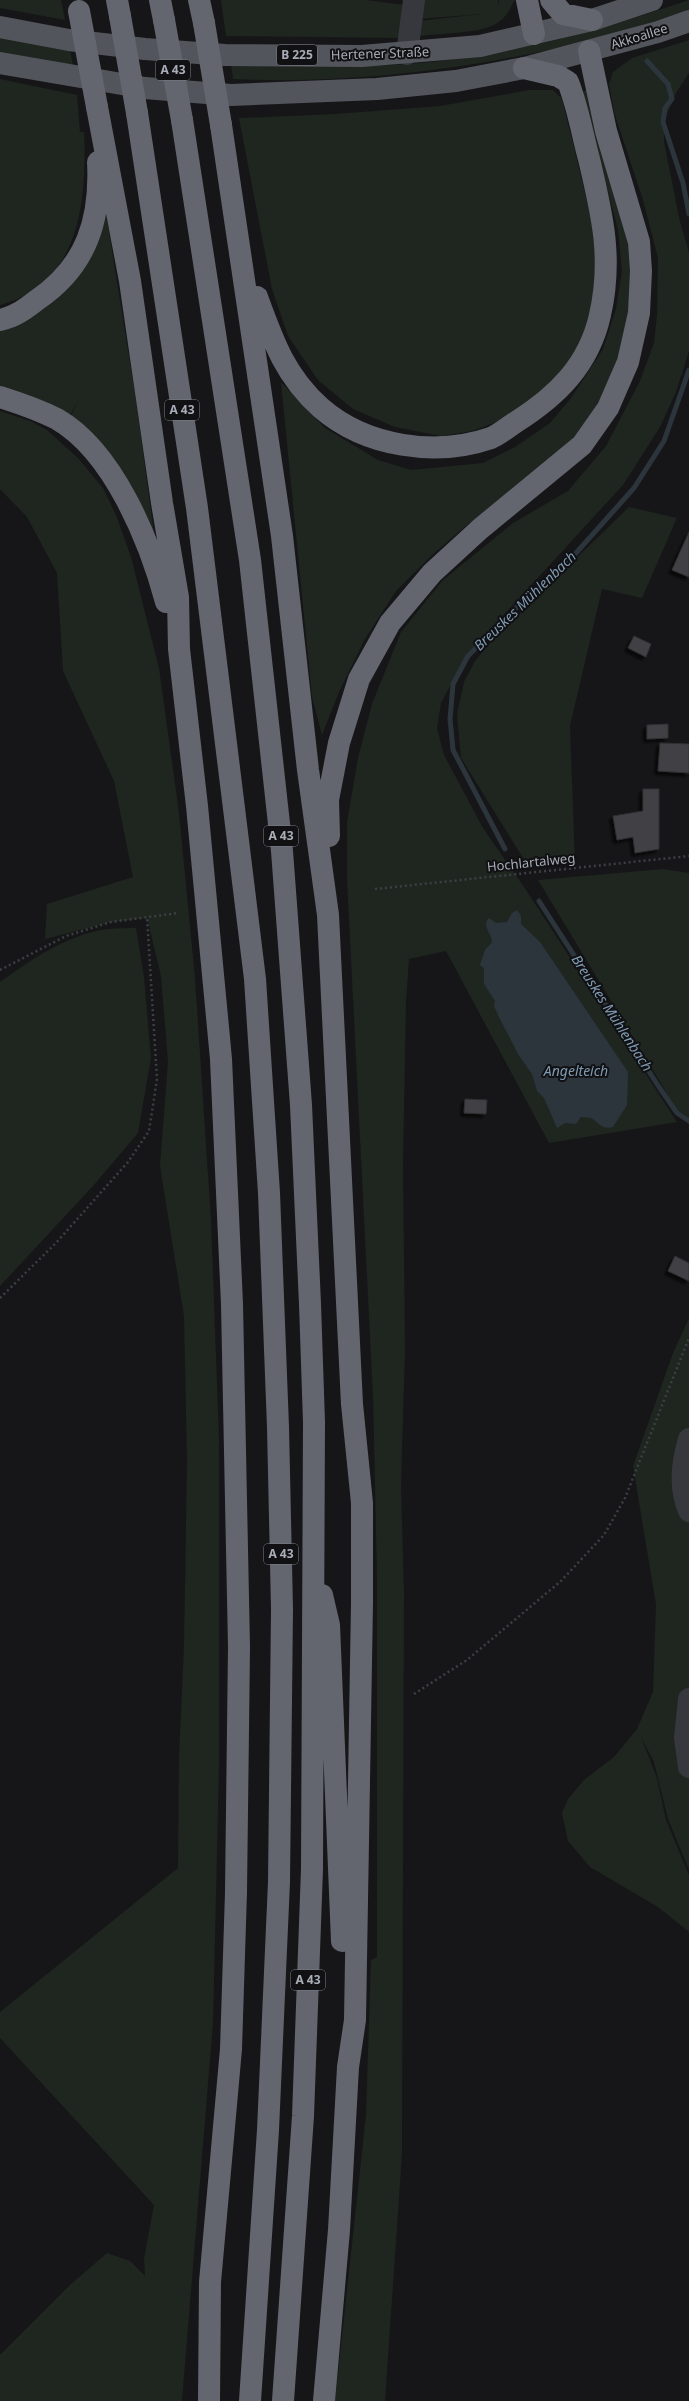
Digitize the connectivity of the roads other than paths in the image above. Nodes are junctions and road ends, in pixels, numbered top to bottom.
1 (199, 0) edge
2 (414, 0) edge
3 (527, 0) edge
4 (551, 0) edge
5 (652, 0) edge
6 (78, 5) edge
7 (119, 8) edge
8 (162, 10) edge
9 (592, 20) junction
10 (689, 21) edge
11 (0, 28) edge
12 (534, 34) junction
13 (589, 51) junction
14 (407, 54) junction
15 (0, 63) edge
16 (524, 68) junction
17 (97, 107) junction
18 (239, 237) junction
19 (0, 320) edge
20 (0, 397) edge
21 (179, 649) junction
22 (328, 915) junction
23 (689, 1439) edge
24 (689, 1511) edge
25 (314, 1558) junction
26 (689, 1699) edge
27 (689, 1767) edge
28 (348, 2067) junction
29 (209, 2401) edge
30 (250, 2401) edge
31 (283, 2401) edge
32 (324, 2401) edge

1 - 18 highway, bridge
2 - 14 street
3 - 12 highway
4 - 9 highway
5 - 9 main road
6 - 17 highway, bridge
7 - 30 highway, A 43, bridge
8 - 25 highway, A 43, bridge
9 - 12 main road, Hertener Straße / B 225
10 - 13 main road, Akkoallee
11 - 14 main road, Hertener Straße / B 225
12 - 14 main road, Hertener Straße / B 225
13 - 16 main road
13 - 22 highway
15 - 16 main road
16 - 18 highway
17 - 19 highway
17 - 21 highway
18 - 22 highway
20 - 21 highway
21 - 29 highway
22 - 28 highway
23 - 24 street
25 - 28 highway
25 - 31 highway, A 43
26 - 27 street
28 - 32 highway

